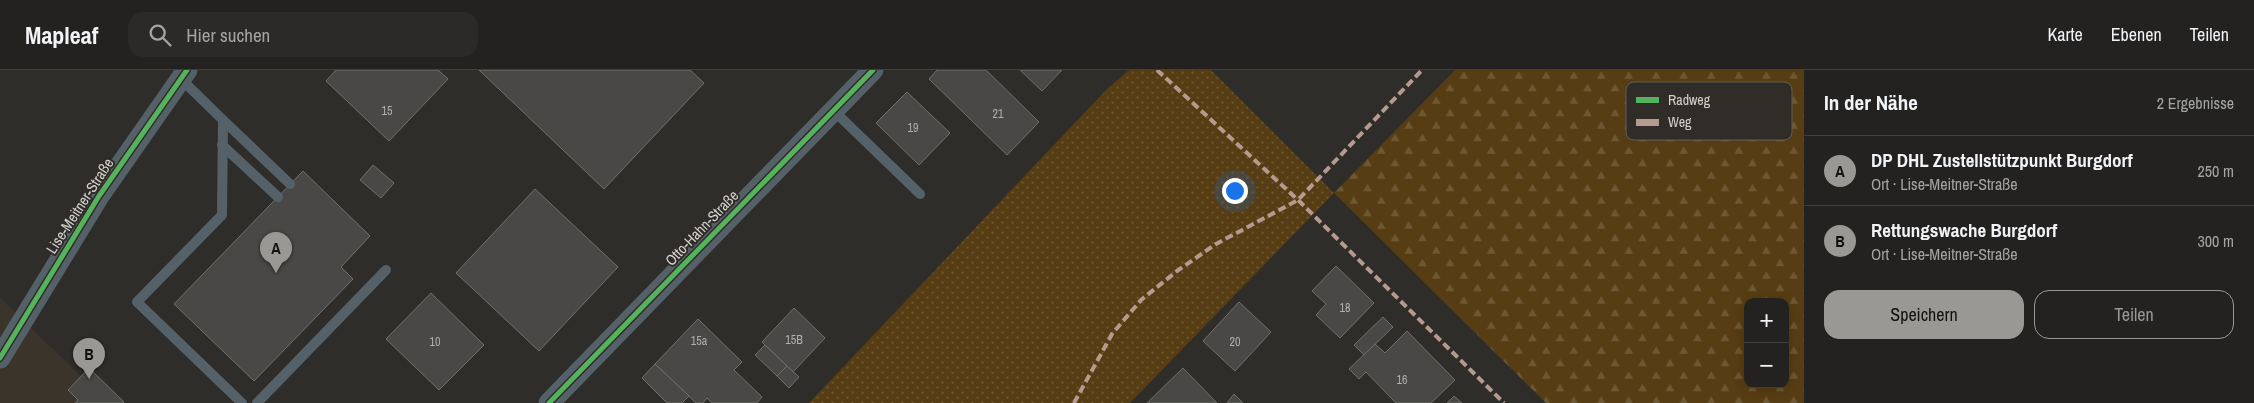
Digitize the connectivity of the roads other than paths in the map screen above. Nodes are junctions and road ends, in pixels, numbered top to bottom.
1 (873, 70) edge
2 (184, 74) edge
3 (834, 111) junction
4 (223, 120) junction
5 (222, 145) junction
6 (290, 184) dead end
7 (920, 194) dead end
8 (278, 197) dead end
9 (386, 270) dead end
10 (0, 358) edge
11 (242, 403) edge
12 (257, 403) edge
13 (549, 403) edge

1 - 3 street, Otto-Hahn-Straße
2 - 4 lane
2 - 10 street, Lise-Meitner-Straße
3 - 7 lane
3 - 13 street, Otto-Hahn-Straße
4 - 5 lane
4 - 6 lane
5 - 8 lane
5 - 11 lane
9 - 12 lane

